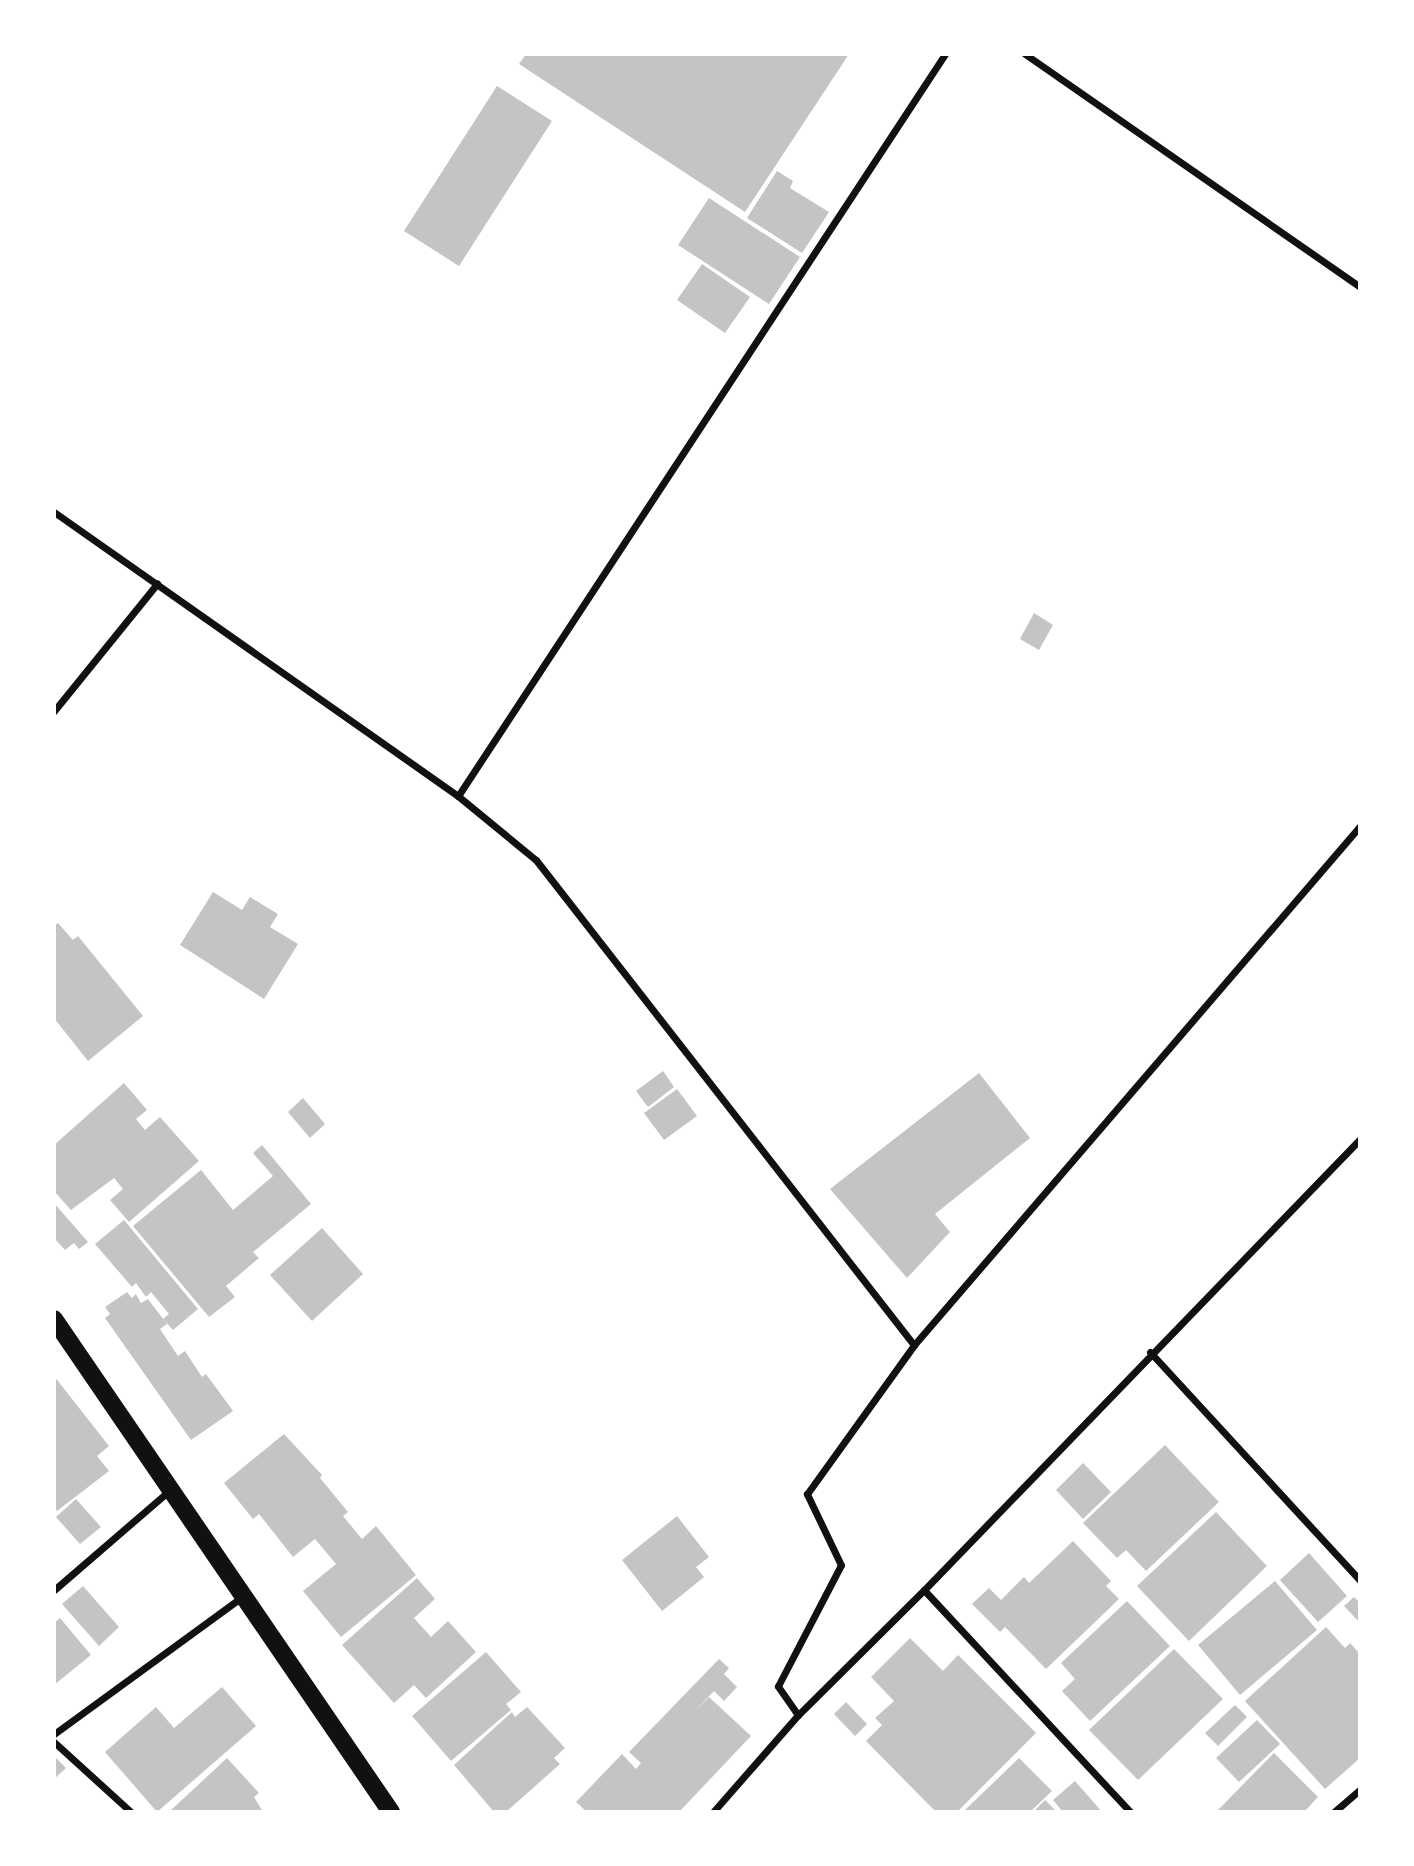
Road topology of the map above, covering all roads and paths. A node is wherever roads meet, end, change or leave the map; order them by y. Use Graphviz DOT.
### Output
graph roads {
  1 [pos="945,54"];
  2 [pos="1026,54"];
  3 [pos="1360,287"];
  4 [pos="54,512"];
  5 [pos="157,584"];
  6 [pos="54,711"];
  7 [pos="458,796"];
  8 [pos="1360,826"];
  9 [pos="1360,1139"];
  10 [pos="54,1319"];
  11 [pos="914,1345"];
  12 [pos="1150,1352"];
  13 [pos="171,1490"];
  14 [pos="1360,1580"];
  15 [pos="54,1590"];
  16 [pos="924,1590"];
  17 [pos="244,1596"];
  18 [pos="797,1715"];
  19 [pos="54,1734"];
  20 [pos="54,1742"];
  21 [pos="1360,1789"];
  22 [pos="131,1812"];
  23 [pos="391,1812"];
  24 [pos="713,1812"];
  25 [pos="1130,1812"];
  26 [pos="1334,1812"];
  1 -- 7 [label="street"];
  2 -- 3 [label="street"];
  4 -- 5 [label="street"];
  5 -- 6 [label="street"];
  5 -- 7 [label="street"];
  7 -- 11 [label="street"];
  8 -- 11 [label="street"];
  9 -- 12 [label="street"];
  10 -- 13 [label="main road"];
  11 -- 18 [label="street"];
  12 -- 14 [label="street"];
  12 -- 16 [label="street"];
  13 -- 15 [label="street"];
  13 -- 17 [label="main road"];
  16 -- 18 [label="street"];
  16 -- 25 [label="street"];
  17 -- 19 [label="street"];
  17 -- 23 [label="main road"];
  18 -- 24 [label="street"];
  20 -- 22 [label="street"];
  21 -- 26 [label="street"];
}
